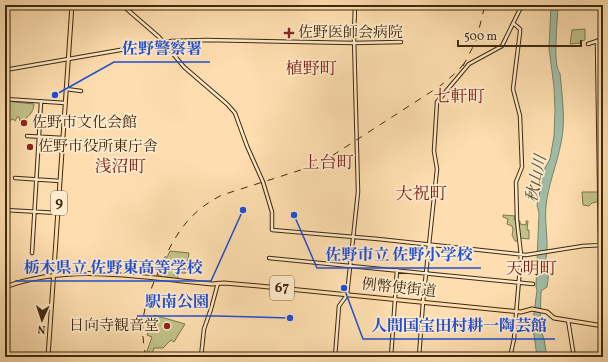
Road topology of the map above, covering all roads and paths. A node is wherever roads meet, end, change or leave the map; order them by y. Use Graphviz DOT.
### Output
graph roads {
  1 [pos="72,5"];
  2 [pos="122,5"];
  3 [pos="355,5"];
  4 [pos="522,5"];
  5 [pos="514,24"];
  6 [pos="603,39"];
  7 [pos="597,41"];
  8 [pos="164,42"];
  9 [pos="401,42"];
  10 [pos="354,43"];
  11 [pos="588,44"];
  12 [pos="68,59"];
  13 [pos="5,70"];
  14 [pos="66,89"];
  15 [pos="81,91"];
  16 [pos="5,100"];
  17 [pos="42,102"];
  18 [pos="65,103"];
  19 [pos="27,136"];
  20 [pos="40,137"];
  21 [pos="63,138"];
  22 [pos="15,178"];
  23 [pos="37,179"];
  24 [pos="60,181"];
  25 [pos="5,210"];
  26 [pos="35,212"];
  27 [pos="58,213"];
  28 [pos="353,237"];
  29 [pos="429,245"];
  30 [pos="602,245"];
  31 [pos="32,253"];
  32 [pos="521,254"];
  33 [pos="269,258"];
  34 [pos="350,266"];
  35 [pos="397,270"];
  36 [pos="426,274"];
  37 [pos="54,275"];
  38 [pos="519,282"];
  39 [pos="218,283"];
  40 [pos="533,284"];
  41 [pos="5,287"];
  42 [pos="347,295"];
  43 [pos="395,300"];
  44 [pos="423,302"];
  45 [pos="517,312"];
  46 [pos="568,320"];
  47 [pos="603,326"];
  48 [pos="48,357"];
  49 [pos="201,357"];
  50 [pos="335,357"];
  51 [pos="391,357"];
  52 [pos="419,357"];
  53 [pos="510,357"];
  54 [pos="574,357"];
  1 -- 12 [label="main road, 9"];
  2 -- 8 [label="street"];
  3 -- 10 [label="street"];
  4 -- 5 [label="street"];
  5 -- 29 [label="street"];
  5 -- 32 [label="street"];
  6 -- 7 [label="street"];
  7 -- 11 [label="street"];
  7 -- 30 [label="street"];
  8 -- 10 [label="street"];
  8 -- 12 [label="street"];
  8 -- 28 [label="street"];
  9 -- 10 [label="street"];
  10 -- 28 [label="street"];
  12 -- 13 [label="street"];
  12 -- 14 [label="main road, 9"];
  14 -- 15 [label="street"];
  14 -- 18 [label="main road, 9"];
  16 -- 17 [label="street"];
  17 -- 18 [label="street"];
  17 -- 20 [label="street"];
  18 -- 21 [label="main road, 9"];
  19 -- 20 [label="street"];
  20 -- 21 [label="street"];
  20 -- 23 [label="street"];
  21 -- 24 [label="main road, 9"];
  22 -- 23 [label="street"];
  23 -- 24 [label="street"];
  23 -- 26 [label="street"];
  24 -- 27 [label="main road, 9"];
  25 -- 26 [label="street"];
  26 -- 27 [label="street"];
  26 -- 31 [label="street"];
  27 -- 37 [label="main road, 9"];
  28 -- 29 [label="street"];
  28 -- 34 [label="street"];
  29 -- 32 [label="street"];
  29 -- 36 [label="street"];
  30 -- 32 [label="street"];
  32 -- 38 [label="street"];
  33 -- 34 [label="street"];
  34 -- 35 [label="street"];
  34 -- 42 [label="street"];
  35 -- 36 [label="street"];
  35 -- 43 [label="street"];
  36 -- 38 [label="street"];
  36 -- 44 [label="street"];
  37 -- 39 [label="main road, 67"];
  37 -- 41 [label="main road, 67"];
  37 -- 48 [label="main road"];
  38 -- 40 [label="street"];
  38 -- 45 [label="street"];
  39 -- 42 [label="main road, 例幣使街道 / 67"];
  39 -- 49 [label="street"];
  42 -- 43 [label="main road, 例幣使街道 / 67"];
  42 -- 50 [label="street"];
  43 -- 44 [label="main road, 例幣使街道 / 67"];
  43 -- 51 [label="street"];
  44 -- 45 [label="main road, 例幣使街道 / 67"];
  44 -- 52 [label="street"];
  45 -- 46 [label="main road, 例幣使街道 / 67"];
  45 -- 53 [label="street"];
  46 -- 47 [label="main road, 例幣使街道 / 67"];
  46 -- 54 [label="street"];
}
